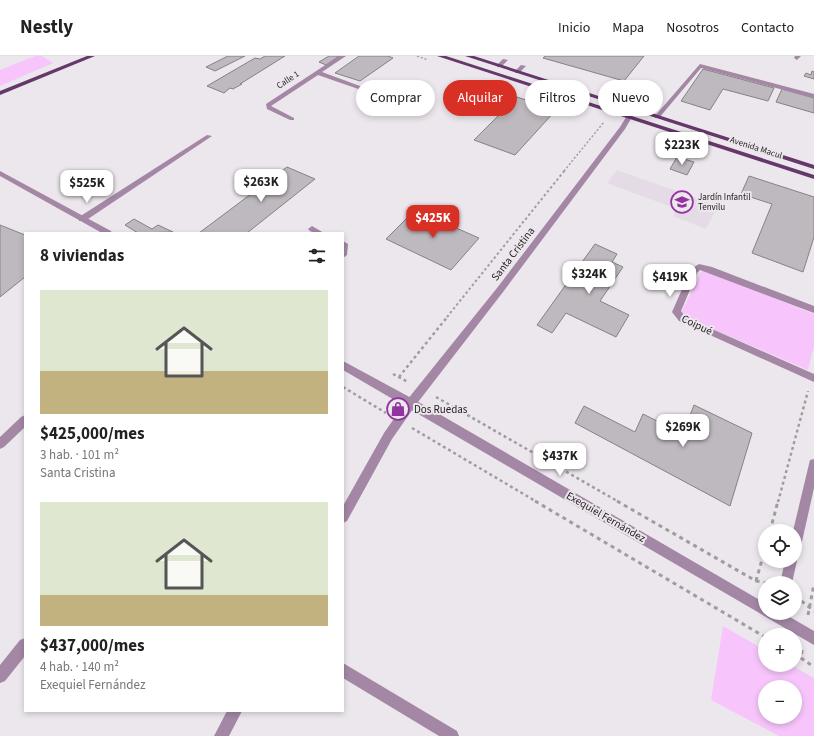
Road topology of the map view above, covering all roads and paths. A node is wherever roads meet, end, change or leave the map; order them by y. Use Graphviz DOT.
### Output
graph roads {
  1 [pos="92,56"];
  2 [pos="343,56"];
  3 [pos="440,56"];
  4 [pos="468,56"];
  5 [pos="505,60"];
  6 [pos="499,66"];
  7 [pos="523,66"];
  8 [pos="318,72"];
  9 [pos="517,72"];
  10 [pos="356,86"];
  11 [pos="0,93"];
  12 [pos="814,96"];
  13 [pos="598,101"];
  14 [pos="598,103"];
  15 [pos="629,116"];
  16 [pos="640,116"];
  17 [pos="650,116"];
  18 [pos="657,117"];
  19 [pos="292,119"];
  20 [pos="607,119"];
  21 [pos="209,136"];
  22 [pos="814,167"];
  23 [pos="0,172"];
  24 [pos="814,177"];
  25 [pos="82,219"];
  26 [pos="106,232"];
  27 [pos="814,310"];
  28 [pos="344,366"];
  29 [pos="392,373"];
  30 [pos="399,377"];
  31 [pos="813,377"];
  32 [pos="344,389"];
  33 [pos="422,389"];
  34 [pos="411,403"];
  35 [pos="399,420"];
  36 [pos="24,421"];
  37 [pos="0,444"];
  38 [pos="814,464"];
  39 [pos="344,515"];
  40 [pos="772,524"];
  41 [pos="800,524"];
  42 [pos="760,568"];
  43 [pos="756,581"];
  44 [pos="814,584"];
  45 [pos="802,602"];
  46 [pos="758,606"];
  47 [pos="809,609"];
  48 [pos="814,611"];
  49 [pos="784,620"];
  50 [pos="758,633"];
  51 [pos="814,638"];
  52 [pos="24,646"];
  53 [pos="344,671"];
  54 [pos="0,676"];
  55 [pos="234,712"];
  56 [pos="221,736"];
  57 [pos="452,736"];
  1 -- 11 [label="main road"];
  2 -- 8 [label="street, Calle 1"];
  3 -- 14 [label="main road, Avenida Macul"];
  4 -- 6 [label="main road, Avenida Macul"];
  5 -- 6 [label="street"];
  6 -- 9 [label="main road, Avenida Macul"];
  7 -- 9 [label="street"];
  8 -- 10 [label="street"];
  8 -- 19 [label="street, Calle 1"];
  9 -- 13 [label="main road, Avenida Macul"];
  12 -- 18 [label="street"];
  15 -- 33 [label="street, Santa Cristina"];
  16 -- 24 [label="main road, Avenida Macul"];
  17 -- 18 [label="main road, Avenida Macul"];
  18 -- 22 [label="main road, Avenida Macul"];
  20 -- 30 [label="path"];
  21 -- 25 [label="street"];
  23 -- 25 [label="street"];
  25 -- 26 [label="street"];
  27 -- 31 [label="street, Coipué"];
  28 -- 34 [label="street, Exequiel Fernández"];
  29 -- 30 [label="path"];
  30 -- 33 [label="path"];
  31 -- 40 [label="path"];
  32 -- 35 [label="path"];
  33 -- 34 [label="street, Santa Cristina"];
  33 -- 43 [label="path"];
  34 -- 35 [label="street, Santa Cristina"];
  34 -- 46 [label="street, Exequiel Fernández"];
  35 -- 39 [label="street, Santa Cristina"];
  35 -- 50 [label="path"];
  36 -- 37 [label="street"];
  38 -- 41 [label="street"];
  42 -- 43 [label="path"];
  44 -- 47 [label="path"];
  45 -- 47 [label="path"];
  47 -- 48 [label="path"];
  49 -- 51 [label="street"];
  52 -- 54 [label="street"];
  53 -- 57 [label="street"];
  55 -- 56 [label="street"];
}
